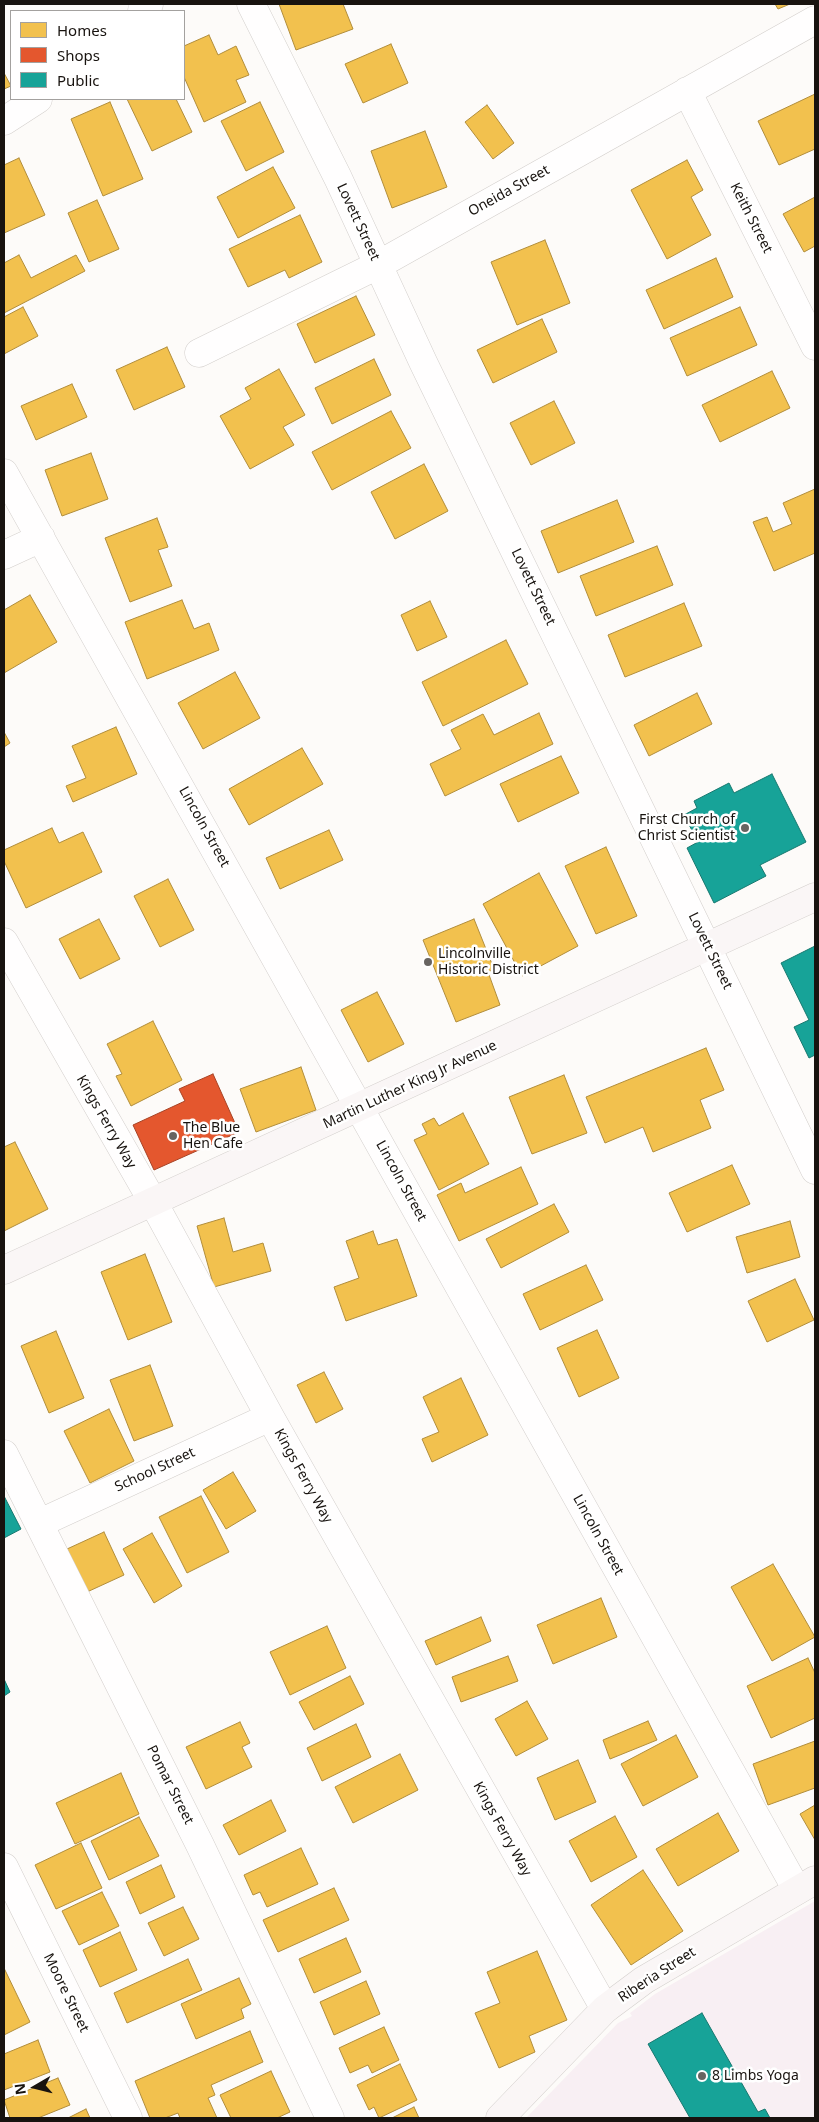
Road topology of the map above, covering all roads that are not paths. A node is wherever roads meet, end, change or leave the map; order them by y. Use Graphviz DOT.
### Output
graph roads {
  1 [pos="251,4"];
  2 [pos="815,20"];
  3 [pos="687,91"];
  4 [pos="36,100"];
  5 [pos="4,121"];
  6 [pos="378,265"];
  7 [pos="815,346"];
  8 [pos="199,353"];
  9 [pos="4,473"];
  10 [pos="41,538"];
  11 [pos="4,555"];
  12 [pos="815,897"];
  13 [pos="4,942"];
  14 [pos="708,948"];
  15 [pos="361,1107"];
  16 [pos="815,1170"];
  17 [pos="153,1202"];
  18 [pos="4,1270"];
  19 [pos="270,1417"];
  20 [pos="4,1454"];
  21 [pos="40,1523"];
  22 [pos="4,1867"];
  23 [pos="806,1885"];
  24 [pos="605,2009"];
  25 [pos="128,2118"];
  26 [pos="330,2118"];
  27 [pos="500,2118"];
  1 -- 6 [label="street, Lovett Street"];
  2 -- 3 [label="street, Oneida Street"];
  3 -- 6 [label="street, Oneida Street"];
  3 -- 7 [label="street, Keith Street"];
  4 -- 5 [label="street"];
  6 -- 8 [label="street, Oneida Street"];
  6 -- 14 [label="street, Lovett Street"];
  9 -- 10 [label="street, Lincoln Street"];
  10 -- 11 [label="street"];
  10 -- 15 [label="street, Lincoln Street"];
  12 -- 14 [label="street, Martin Luther King Jr Avenue"];
  13 -- 17 [label="street, Kings Ferry Way"];
  14 -- 15 [label="street, Martin Luther King Jr Avenue"];
  14 -- 16 [label="street, Lovett Street"];
  15 -- 17 [label="street, Martin Luther King Jr Avenue"];
  15 -- 23 [label="street, Lincoln Street"];
  17 -- 18 [label="street, Martin Luther King Jr Avenue"];
  17 -- 19 [label="street, Kings Ferry Way"];
  19 -- 21 [label="street, School Street"];
  19 -- 24 [label="street, Kings Ferry Way"];
  20 -- 21 [label="street, Pomar Street"];
  21 -- 26 [label="street, Pomar Street"];
  22 -- 25 [label="street, Moore Street"];
  23 -- 24 [label="street, Riberia Street"];
  24 -- 27 [label="street, Riberia Street"];
}
